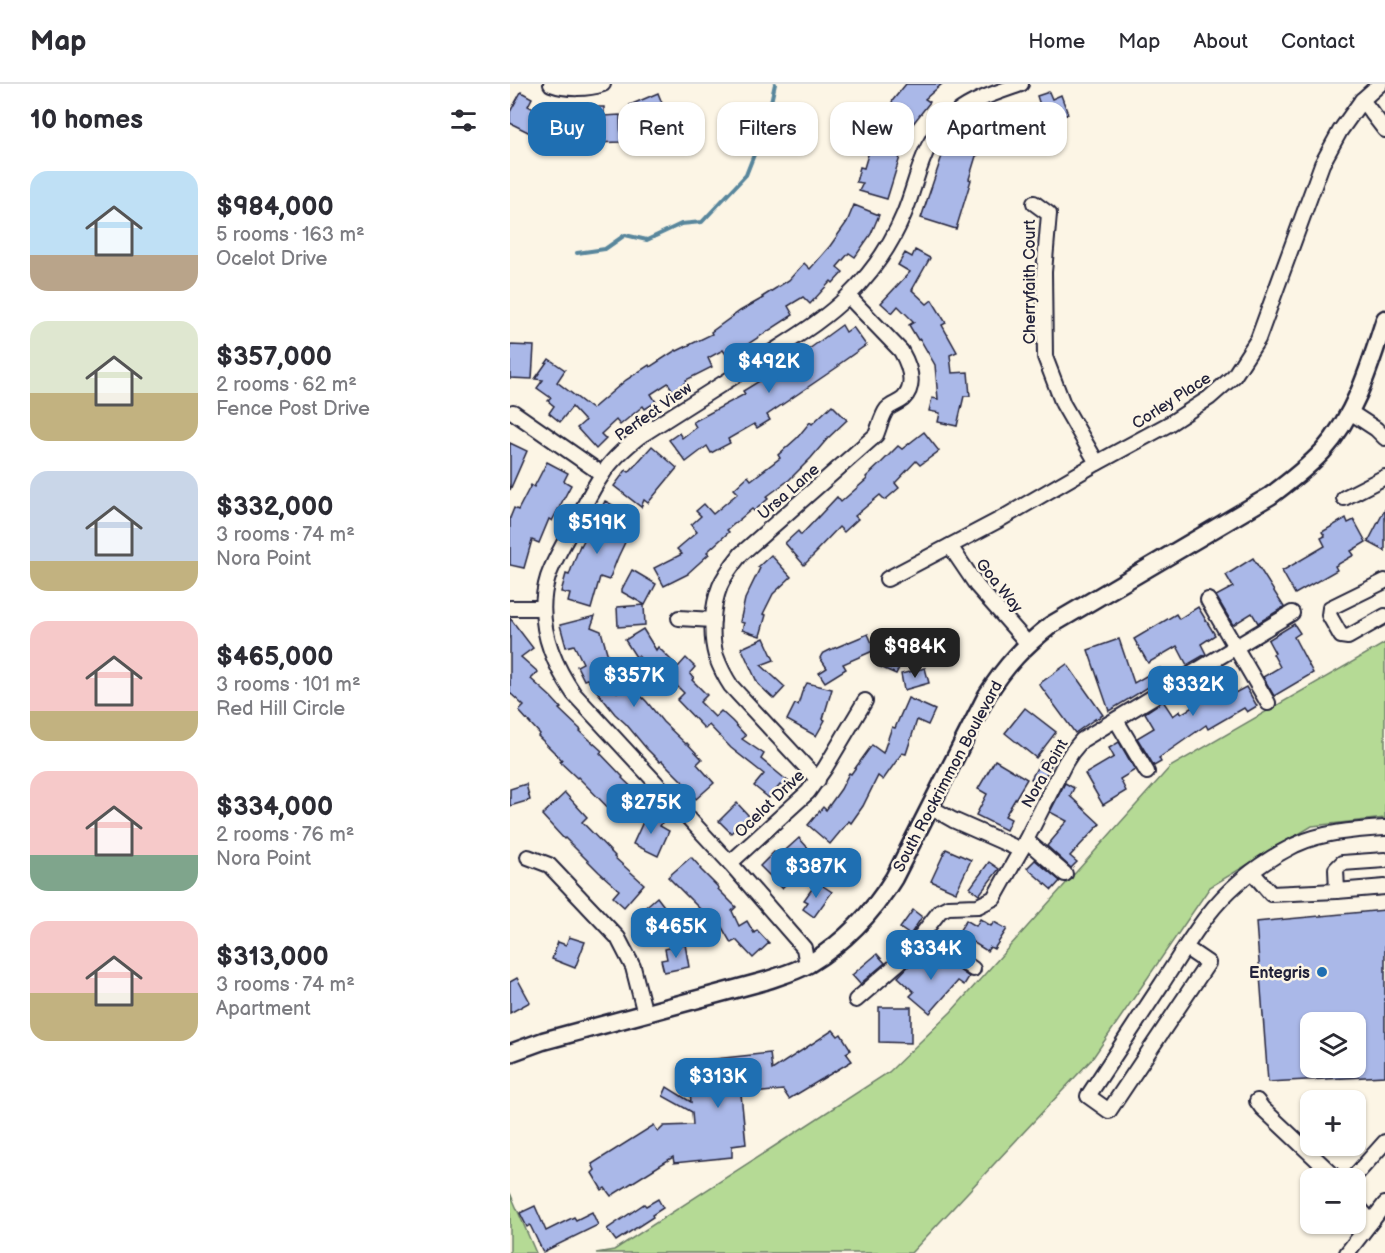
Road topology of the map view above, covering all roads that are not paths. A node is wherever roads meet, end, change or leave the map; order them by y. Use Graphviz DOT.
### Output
graph roads {
  1 [pos="551,84"];
  2 [pos="603,84"];
  3 [pos="1021,84"];
  4 [pos="1380,84"];
  5 [pos="1362,100"];
  6 [pos="1385,130"];
  7 [pos="1034,203"];
  8 [pos="848,296"];
  9 [pos="1385,319"];
  10 [pos="513,412"];
  11 [pos="1350,412"];
  12 [pos="1385,438"];
  13 [pos="1097,463"];
  14 [pos="602,474"];
  15 [pos="1385,477"];
  16 [pos="1344,498"];
  17 [pos="950,546"];
  18 [pos="887,579"];
  19 [pos="1385,581"];
  20 [pos="1208,600"];
  21 [pos="510,608"];
  22 [pos="543,608"];
  23 [pos="1292,613"];
  24 [pos="1385,616"];
  25 [pos="679,618"];
  26 [pos="713,620"];
  27 [pos="1028,644"];
  28 [pos="1235,647"];
  29 [pos="865,701"];
  30 [pos="1268,703"];
  31 [pos="1116,720"];
  32 [pos="1147,772"];
  33 [pos="818,780"];
  34 [pos="930,807"];
  35 [pos="1385,828"];
  36 [pos="1023,845"];
  37 [pos="528,857"];
  38 [pos="1385,860"];
  39 [pos="730,863"];
  40 [pos="1252,872"];
  41 [pos="1065,874"];
  42 [pos="1385,887"];
  43 [pos="1337,891"];
  44 [pos="923,934"];
  45 [pos="1186,948"];
  46 [pos="807,965"];
  47 [pos="973,969"];
  48 [pos="856,1000"];
  49 [pos="645,1014"];
  50 [pos="510,1053"];
  51 [pos="1257,1101"];
  52 [pos="1385,1142"];
  53 [pos="1326,1168"];
  54 [pos="1362,1168"];
  55 [pos="1385,1204"];
  56 [pos="1366,1216"];
  57 [pos="1371,1222"];
  58 [pos="1347,1253"];
  1 -- 2 [label="street"];
  3 -- 8 [label="street, Perfect View"];
  4 -- 5 [label="street, Corley Place"];
  5 -- 6 [label="street"];
  5 -- 13 [label="street, Corley Place"];
  7 -- 13 [label="street, Cherryfaith Court"];
  8 -- 14 [label="street, Perfect View"];
  8 -- 26 [label="street, Ursa Lane"];
  9 -- 11 [label="main road, South Rockrimmon Boulevard"];
  10 -- 14 [label="street"];
  11 -- 12 [label="street"];
  11 -- 27 [label="main road, South Rockrimmon Boulevard"];
  13 -- 17 [label="street, Corley Place"];
  14 -- 22 [label="street, Perfect View"];
  15 -- 16 [label="street"];
  17 -- 18 [label="street, Corley Place"];
  17 -- 27 [label="street, Goa Way"];
  19 -- 24 [label="street"];
  20 -- 28 [label="street"];
  21 -- 22 [label="street"];
  22 -- 39 [label="street"];
  23 -- 28 [label="street, Nora Point"];
  25 -- 26 [label="street"];
  26 -- 33 [label="street, Ursa Lane"];
  27 -- 34 [label="main road, South Rockrimmon Boulevard"];
  28 -- 30 [label="street"];
  28 -- 31 [label="street, Nora Point"];
  29 -- 33 [label="street, Ocelot Drive"];
  31 -- 32 [label="street"];
  31 -- 36 [label="street, Nora Point"];
  33 -- 39 [label="street, Ocelot Drive"];
  34 -- 36 [label="street"];
  34 -- 46 [label="main road, South Rockrimmon Boulevard"];
  35 -- 40 [label="street"];
  36 -- 41 [label="street"];
  36 -- 44 [label="street, Nora Point"];
  37 -- 49 [label="street"];
  38 -- 43 [label="street"];
  39 -- 46 [label="street"];
  40 -- 43 [label="street"];
  40 -- 45 [label="street"];
  42 -- 43 [label="street"];
  44 -- 47 [label="street"];
  44 -- 48 [label="street, Nora Point"];
  45 -- 45 [label="street"];
  46 -- 49 [label="main road, South Rockrimmon Boulevard"];
  49 -- 50 [label="main road, South Rockrimmon Boulevard"];
  51 -- 53 [label="street"];
  52 -- 54 [label="street"];
  55 -- 57 [label="street"];
  56 -- 57 [label="street"];
  57 -- 58 [label="street"];
}
